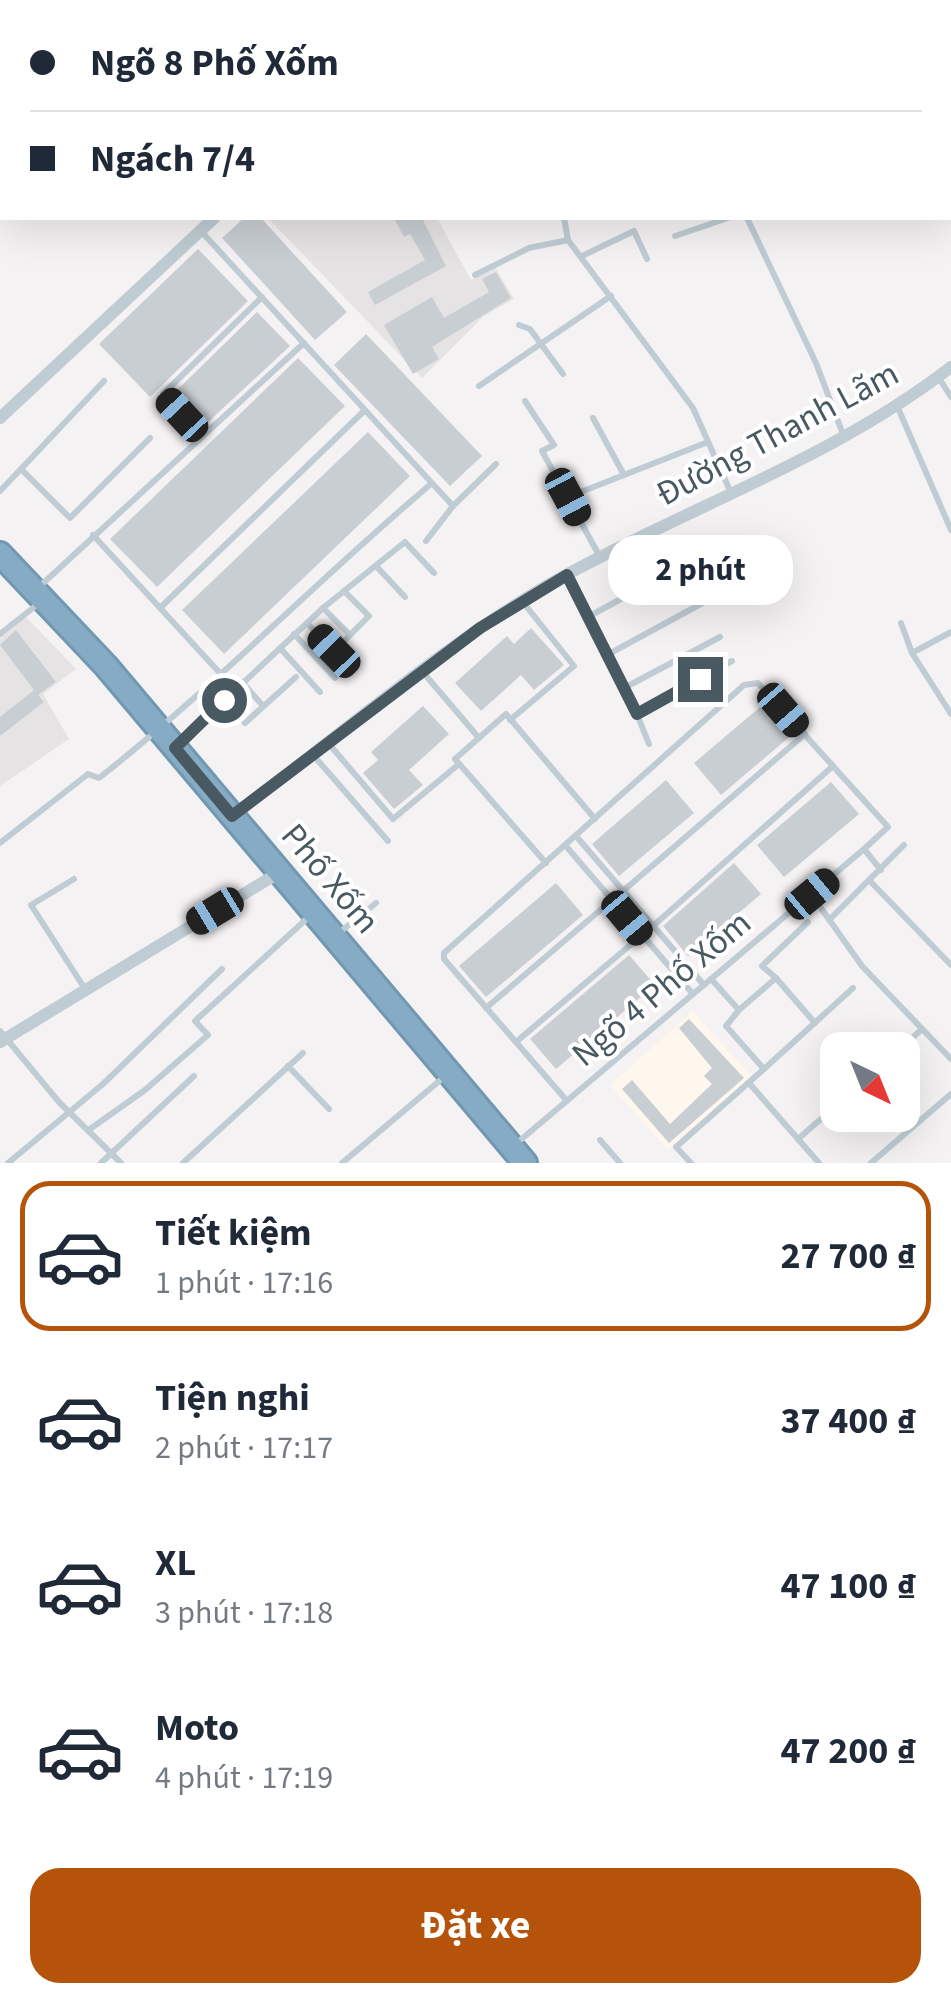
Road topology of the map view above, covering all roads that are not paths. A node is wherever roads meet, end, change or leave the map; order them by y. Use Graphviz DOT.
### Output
graph roads {
  1 [pos="212,220"];
  2 [pos="564,220"];
  3 [pos="722,220"];
  4 [pos="748,220"];
  5 [pos="200,230"];
  6 [pos="675,236"];
  7 [pos="568,240"];
  8 [pos="584,255"];
  9 [pos="647,260"];
  10 [pos="474,275"];
  11 [pos="610,296"];
  12 [pos="262,297"];
  13 [pos="519,324"];
  14 [pos="304,343"];
  15 [pos="542,343"];
  16 [pos="951,367"];
  17 [pos="564,374"];
  18 [pos="938,377"];
  19 [pos="104,381"];
  20 [pos="478,386"];
  21 [pos="951,397"];
  22 [pos="525,401"];
  23 [pos="898,408"];
  24 [pos="364,411"];
  25 [pos="0,418"];
  26 [pos="592,418"];
  27 [pos="202,436"];
  28 [pos="150,438"];
  29 [pos="844,438"];
  30 [pos="708,442"];
  31 [pos="496,464"];
  32 [pos="21,469"];
  33 [pos="624,476"];
  34 [pos="432,484"];
  35 [pos="0,490"];
  36 [pos="733,496"];
  37 [pos="568,497"];
  38 [pos="453,506"];
  39 [pos="951,530"];
  40 [pos="92,535"];
  41 [pos="426,541"];
  42 [pos="0,554"];
  43 [pos="600,558"];
  44 [pos="377,566"];
  45 [pos="683,566"];
  46 [pos="434,573"];
  47 [pos="567,575"];
  48 [pos="343,590"];
  49 [pos="38,596"];
  50 [pos="406,598"];
  51 [pos="708,600"];
  52 [pos="522,601"];
  53 [pos="160,608"];
  54 [pos="323,608"];
  55 [pos="588,617"];
  56 [pos="307,623"];
  57 [pos="901,623"];
  58 [pos="951,632"];
  59 [pos="0,634"];
  60 [pos="294,634"];
  61 [pos="350,635"];
  62 [pos="720,637"];
  63 [pos="280,648"];
  64 [pos="912,652"];
  65 [pos="607,654"];
  66 [pos="732,662"];
  67 [pos="422,670"];
  68 [pos="218,671"];
  69 [pos="296,676"];
  70 [pos="335,678"];
  71 [pos="242,682"];
  72 [pos="626,687"];
  73 [pos="320,692"];
  74 [pos="224,700"];
  75 [pos="264,706"];
  76 [pos="951,712"];
  77 [pos="637,714"];
  78 [pos="510,720"];
  79 [pos="805,734"];
  80 [pos="479,738"];
  81 [pos="167,739"];
  82 [pos="329,744"];
  83 [pos="649,744"];
  84 [pos="314,756"];
  85 [pos="459,764"];
  86 [pos="833,766"];
  87 [pos="232,816"];
  88 [pos="595,818"];
  89 [pos="576,836"];
  90 [pos="388,841"];
  91 [pos="0,843"];
  92 [pos="904,845"];
  93 [pos="566,846"];
  94 [pos="864,849"];
  95 [pos="546,863"];
  96 [pos="881,870"];
  97 [pos="280,872"];
  98 [pos="74,879"];
  99 [pos="871,882"];
  100 [pos="623,891"];
  101 [pos="812,894"];
  102 [pos="612,900"];
  103 [pos="376,903"];
  104 [pos="314,912"];
  105 [pos="830,920"];
  106 [pos="808,922"];
  107 [pos="653,926"];
  108 [pos="642,935"];
  109 [pos="335,936"];
  110 [pos="951,966"];
  111 [pos="222,970"];
  112 [pos="776,978"];
  113 [pos="707,982"];
  114 [pos="853,988"];
  115 [pos="86,990"];
  116 [pos="693,994"];
  117 [pos="486,1008"];
  118 [pos="739,1010"];
  119 [pos="815,1023"];
  120 [pos="922,1029"];
  121 [pos="919,1032"];
  122 [pos="2,1037"];
  123 [pos="516,1042"];
  124 [pos="303,1053"];
  125 [pos="951,1059"];
  126 [pos="288,1066"];
  127 [pos="764,1069"];
  128 [pos="450,1072"];
  129 [pos="194,1076"];
  130 [pos="749,1083"];
  131 [pos="951,1094"];
  132 [pos="567,1101"];
  133 [pos="329,1110"];
  134 [pos="72,1111"];
  135 [pos="820,1120"];
  136 [pos="90,1128"];
  137 [pos="798,1139"];
  138 [pos="600,1140"];
  139 [pos="112,1153"];
  140 [pos="520,1159"];
  141 [pos="8,1163"];
  142 [pos="101,1163"];
  143 [pos="121,1163"];
  144 [pos="183,1163"];
  145 [pos="342,1163"];
  146 [pos="620,1163"];
  147 [pos="690,1163"];
  148 [pos="819,1163"];
  149 [pos="871,1163"];
  1 -- 5 [label="street"];
  2 -- 7 [label="lane"];
  3 -- 6 [label="lane"];
  4 -- 29 [label="lane"];
  5 -- 12 [label="lane"];
  5 -- 25 [label="street"];
  7 -- 8 [label="lane"];
  7 -- 10 [label="lane"];
  8 -- 9 [label="lane"];
  8 -- 11 [label="lane"];
  11 -- 15 [label="lane"];
  11 -- 30 [label="lane"];
  12 -- 14 [label="lane"];
  12 -- 27 [label="lane"];
  13 -- 15 [label="lane"];
  14 -- 24 [label="lane"];
  14 -- 27 [label="lane"];
  15 -- 17 [label="lane"];
  15 -- 20 [label="lane"];
  16 -- 18 [label="street, Đường Thanh Lãm"];
  18 -- 21 [label="lane"];
  18 -- 23 [label="street, Đường Thanh Lãm"];
  19 -- 32 [label="lane"];
  22 -- 37 [label="lane"];
  23 -- 29 [label="street, Đường Thanh Lãm"];
  23 -- 39 [label="lane"];
  24 -- 34 [label="lane"];
  24 -- 53 [label="lane"];
  26 -- 33 [label="lane"];
  27 -- 40 [label="lane"];
  28 -- 32 [label="lane"];
  29 -- 36 [label="street, Đường Thanh Lãm"];
  30 -- 33 [label="lane"];
  30 -- 36 [label="lane"];
  31 -- 38 [label="lane"];
  32 -- 35 [label="lane"];
  33 -- 37 [label="lane"];
  34 -- 38 [label="lane"];
  34 -- 68 [label="lane"];
  36 -- 43 [label="street, Đường Thanh Lãm"];
  37 -- 43 [label="lane"];
  38 -- 41 [label="lane"];
  40 -- 49 [label="lane"];
  40 -- 53 [label="lane"];
  42 -- 49 [label="highway, Phố Xốm"];
  43 -- 47 [label="street, Đường Thanh Lãm"];
  44 -- 46 [label="lane"];
  44 -- 48 [label="lane"];
  44 -- 50 [label="lane"];
  45 -- 55 [label="lane"];
  47 -- 52 [label="street, Đường Thanh Lãm"];
  47 -- 55 [label="lane"];
  48 -- 54 [label="lane"];
  48 -- 61 [label="lane"];
  49 -- 59 [label="lane"];
  49 -- 81 [label="highway, Phố Xốm"];
  51 -- 65 [label="lane"];
  52 -- 67 [label="street, Đường Thanh Lãm"];
  52 -- 78 [label="lane"];
  53 -- 68 [label="lane"];
  54 -- 56 [label="lane"];
  54 -- 61 [label="lane"];
  55 -- 65 [label="lane"];
  56 -- 60 [label="lane"];
  56 -- 61 [label="lane"];
  57 -- 64 [label="lane"];
  58 -- 64 [label="lane"];
  60 -- 63 [label="lane"];
  60 -- 70 [label="lane"];
  62 -- 72 [label="lane"];
  63 -- 71 [label="lane"];
  63 -- 73 [label="lane"];
  64 -- 76 [label="lane"];
  65 -- 72 [label="lane"];
  66 -- 77 [label="lane"];
  67 -- 80 [label="lane"];
  67 -- 82 [label="street, Đường Thanh Lãm"];
  68 -- 81 [label="lane"];
  69 -- 75 [label="lane"];
  71 -- 74 [label="lane"];
  71 -- 75 [label="lane"];
  72 -- 77 [label="lane"];
  74 -- 75 [label="lane"];
  74 -- 81 [label="lane"];
  77 -- 83 [label="lane"];
  78 -- 80 [label="lane"];
  78 -- 88 [label="lane"];
  79 -- 86 [label="lane"];
  79 -- 88 [label="lane"];
  79 -- 100 [label="lane"];
  80 -- 85 [label="lane"];
  81 -- 87 [label="highway, Phố Xốm"];
  81 -- 91 [label="lane"];
  82 -- 84 [label="street, Đường Thanh Lãm"];
  82 -- 85 [label="lane"];
  84 -- 87 [label="street, Đường Thanh Lãm"];
  84 -- 90 [label="lane"];
  85 -- 95 [label="lane"];
  86 -- 94 [label="lane, Ngõ 4 Phố Xốm"];
  86 -- 107 [label="lane"];
  87 -- 97 [label="highway, Phố Xốm"];
  88 -- 89 [label="lane"];
  89 -- 93 [label="lane"];
  89 -- 100 [label="lane"];
  92 -- 96 [label="lane"];
  93 -- 95 [label="lane"];
  93 -- 102 [label="lane"];
  94 -- 96 [label="lane"];
  94 -- 101 [label="lane, Ngõ 4 Phố Xốm"];
  95 -- 117 [label="lane"];
  96 -- 99 [label="lane"];
  97 -- 104 [label="highway, Phố Xốm"];
  97 -- 115 [label="street"];
  98 -- 115 [label="lane"];
  99 -- 105 [label="lane"];
  99 -- 110 [label="lane"];
  100 -- 107 [label="lane"];
  101 -- 105 [label="lane"];
  101 -- 113 [label="lane, Ngõ 4 Phố Xốm"];
  102 -- 108 [label="lane"];
  102 -- 117 [label="lane"];
  103 -- 109 [label="lane"];
  104 -- 109 [label="highway, Phố Xốm"];
  104 -- 136 [label="lane"];
  105 -- 120 [label="lane"];
  106 -- 112 [label="lane"];
  107 -- 113 [label="lane"];
  108 -- 116 [label="lane"];
  108 -- 123 [label="lane"];
  109 -- 128 [label="highway, Phố Xốm"];
  111 -- 134 [label="lane"];
  112 -- 118 [label="lane"];
  112 -- 119 [label="lane"];
  113 -- 116 [label="lane, Ngõ 4 Phố Xốm"];
  113 -- 118 [label="lane"];
  114 -- 119 [label="lane"];
  115 -- 122 [label="street"];
  116 -- 132 [label="lane, Ngõ 4 Phố Xốm"];
  117 -- 123 [label="lane"];
  118 -- 127 [label="lane"];
  119 -- 127 [label="lane"];
  120 -- 121 [label="lane"];
  120 -- 125 [label="lane"];
  122 -- 134 [label="lane"];
  123 -- 132 [label="lane"];
  124 -- 126 [label="lane"];
  126 -- 133 [label="lane"];
  126 -- 144 [label="lane"];
  127 -- 130 [label="lane"];
  128 -- 140 [label="highway, Phố Xốm"];
  128 -- 145 [label="lane"];
  129 -- 139 [label="lane"];
  130 -- 137 [label="lane"];
  130 -- 147 [label="lane"];
  131 -- 149 [label="lane"];
  132 -- 140 [label="lane, Ngõ 4 Phố Xốm"];
  134 -- 136 [label="lane"];
  134 -- 141 [label="lane"];
  135 -- 137 [label="lane"];
  136 -- 139 [label="lane"];
  137 -- 148 [label="lane"];
  138 -- 146 [label="lane"];
  139 -- 142 [label="lane"];
  139 -- 143 [label="lane"];
}
